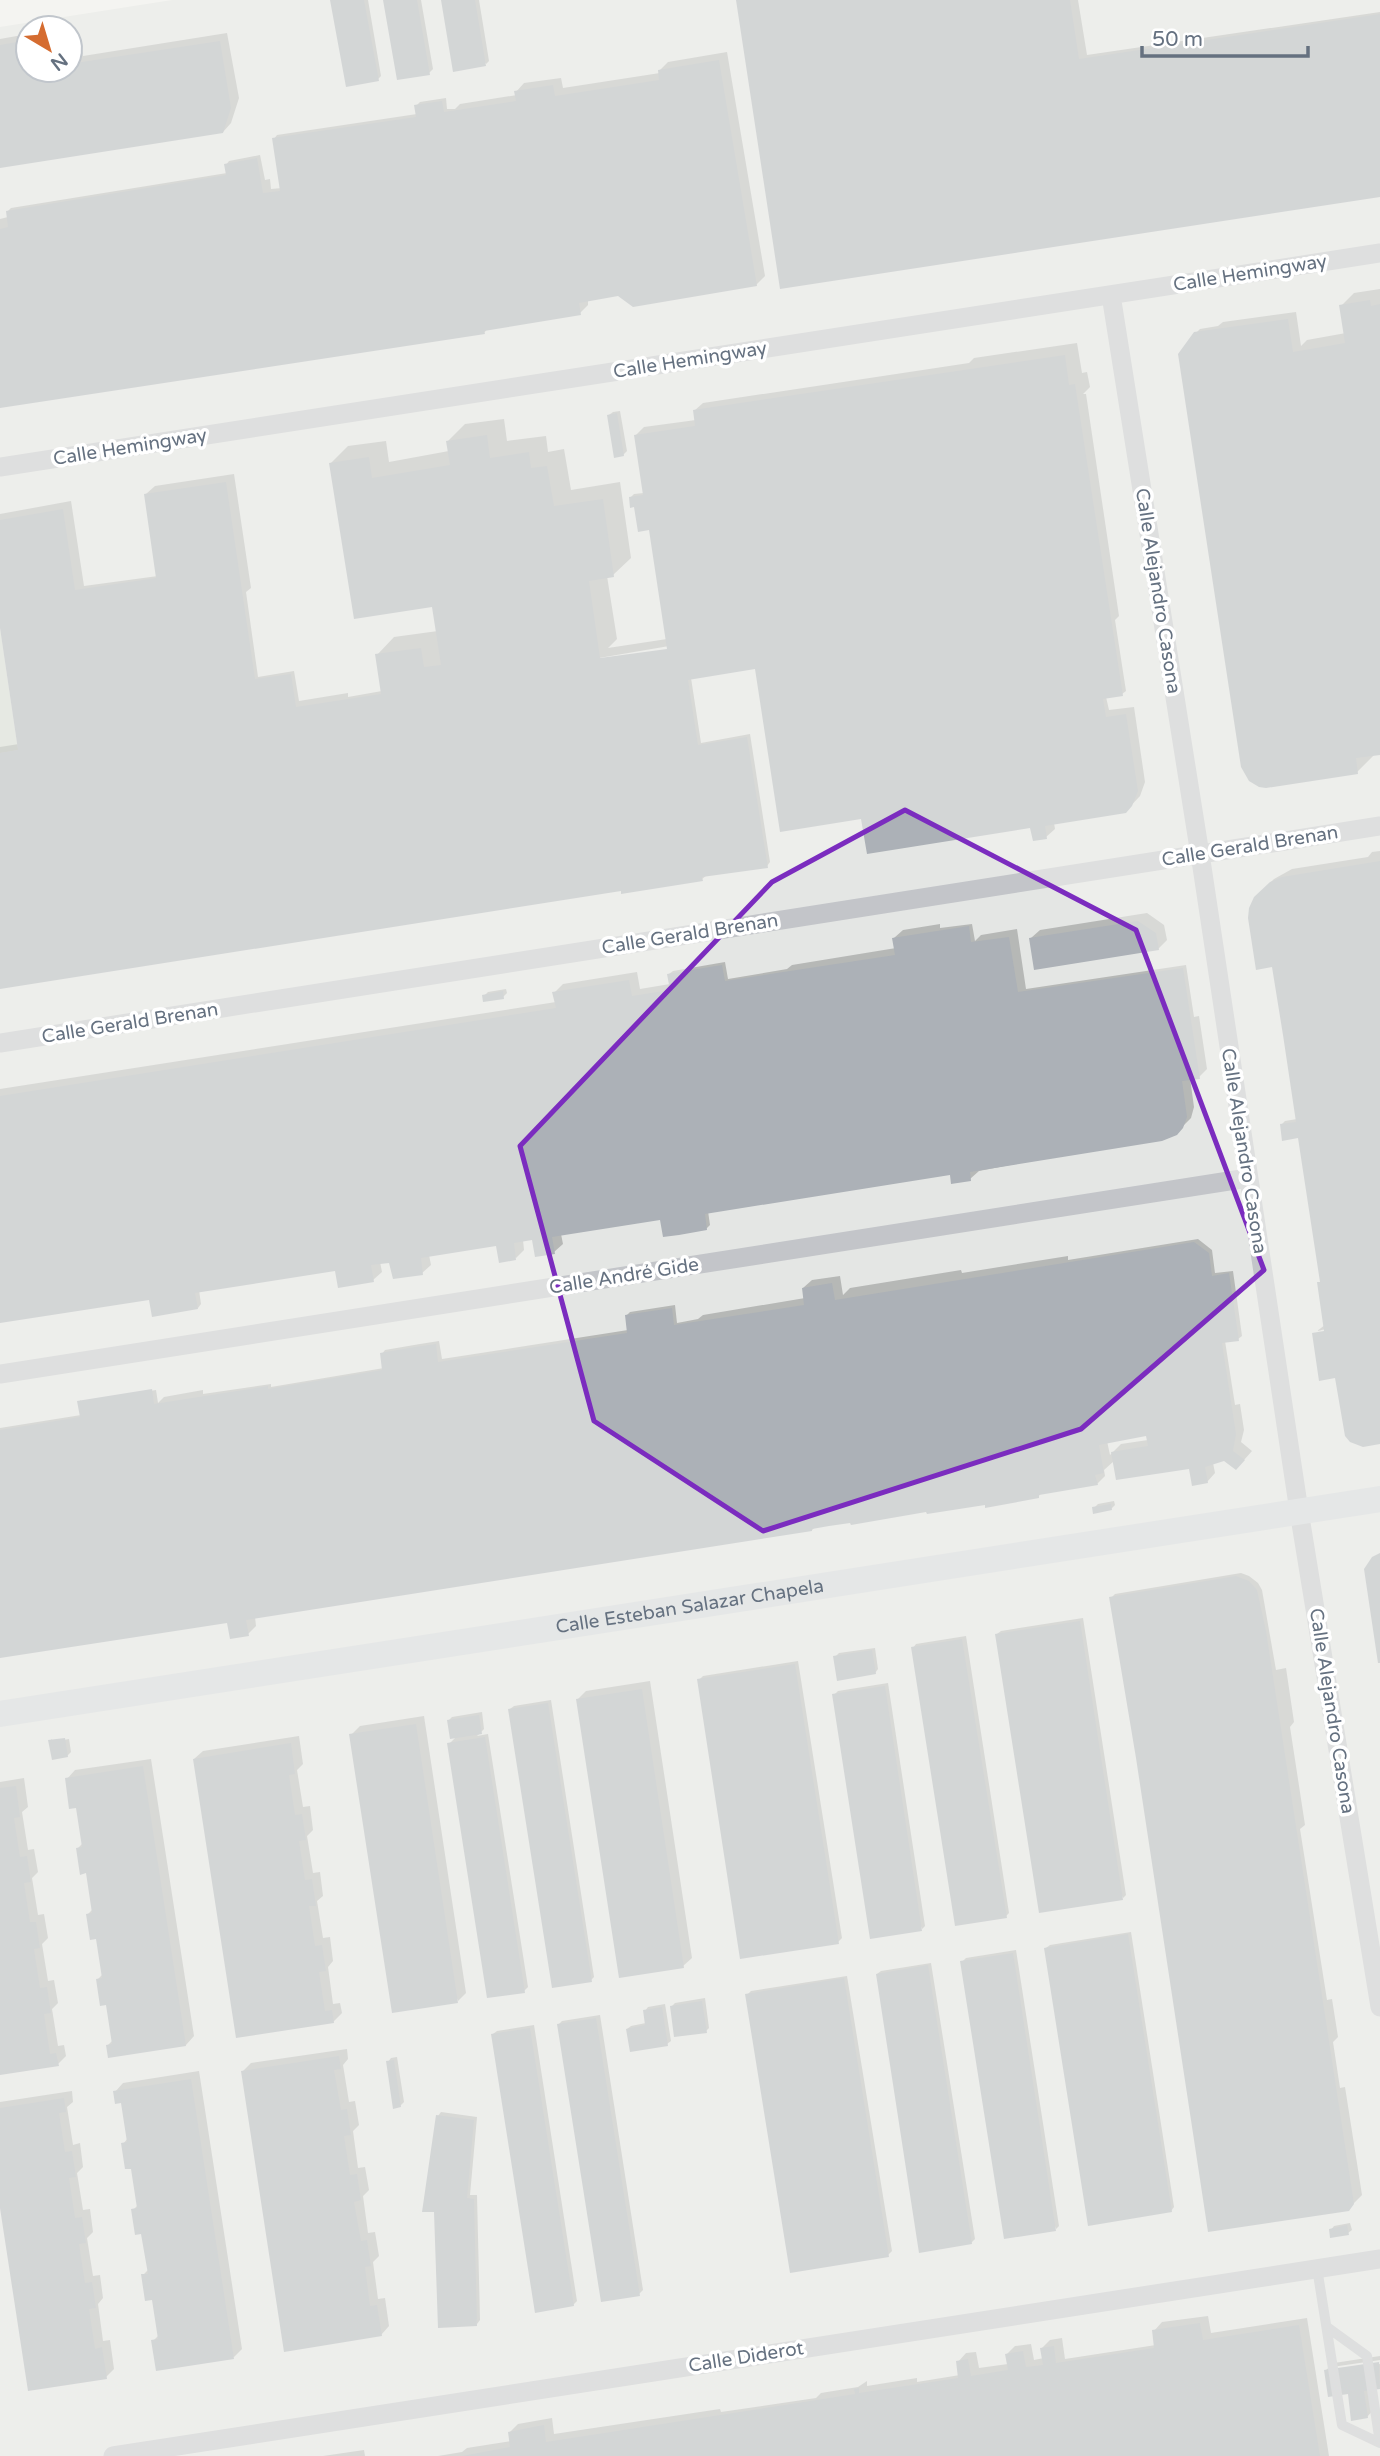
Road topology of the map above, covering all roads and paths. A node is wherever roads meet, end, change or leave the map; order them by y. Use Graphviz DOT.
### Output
graph roads {
  1 [pos="1380,253"];
  2 [pos="1111,295"];
  3 [pos="0,467"];
  4 [pos="1380,826"];
  5 [pos="1200,853"];
  6 [pos="0,1043"];
  7 [pos="1248,1178"];
  8 [pos="0,1374"];
  9 [pos="1380,1499"];
  10 [pos="1299,1511"];
  11 [pos="0,1714"];
  12 [pos="1380,2007"];
  13 [pos="1380,2259"];
  14 [pos="1317,2268"];
  15 [pos="1327,2327"];
  16 [pos="1380,2443"];
  17 [pos="113,2456"];
  1 -- 2 [label="street, Calle Hemingway"];
  2 -- 3 [label="street, Calle Hemingway"];
  2 -- 5 [label="street, Calle Alejandro Casona"];
  4 -- 5 [label="street, Calle Gerald Brenan"];
  5 -- 6 [label="street, Calle Gerald Brenan"];
  5 -- 7 [label="street, Calle Alejandro Casona"];
  7 -- 8 [label="street, Calle André Gide"];
  7 -- 10 [label="street, Calle Alejandro Casona"];
  9 -- 10 [label="street, Calle Esteban Salazar Chapela"];
  10 -- 11 [label="street, Calle Esteban Salazar Chapela"];
  10 -- 12 [label="street, Calle Alejandro Casona"];
  13 -- 14 [label="street, Calle Diderot"];
  14 -- 15 [label="lane"];
  14 -- 17 [label="street, Calle Diderot"];
  15 -- 16 [label="lane"];
  15 -- 16 [label="lane"];
}
